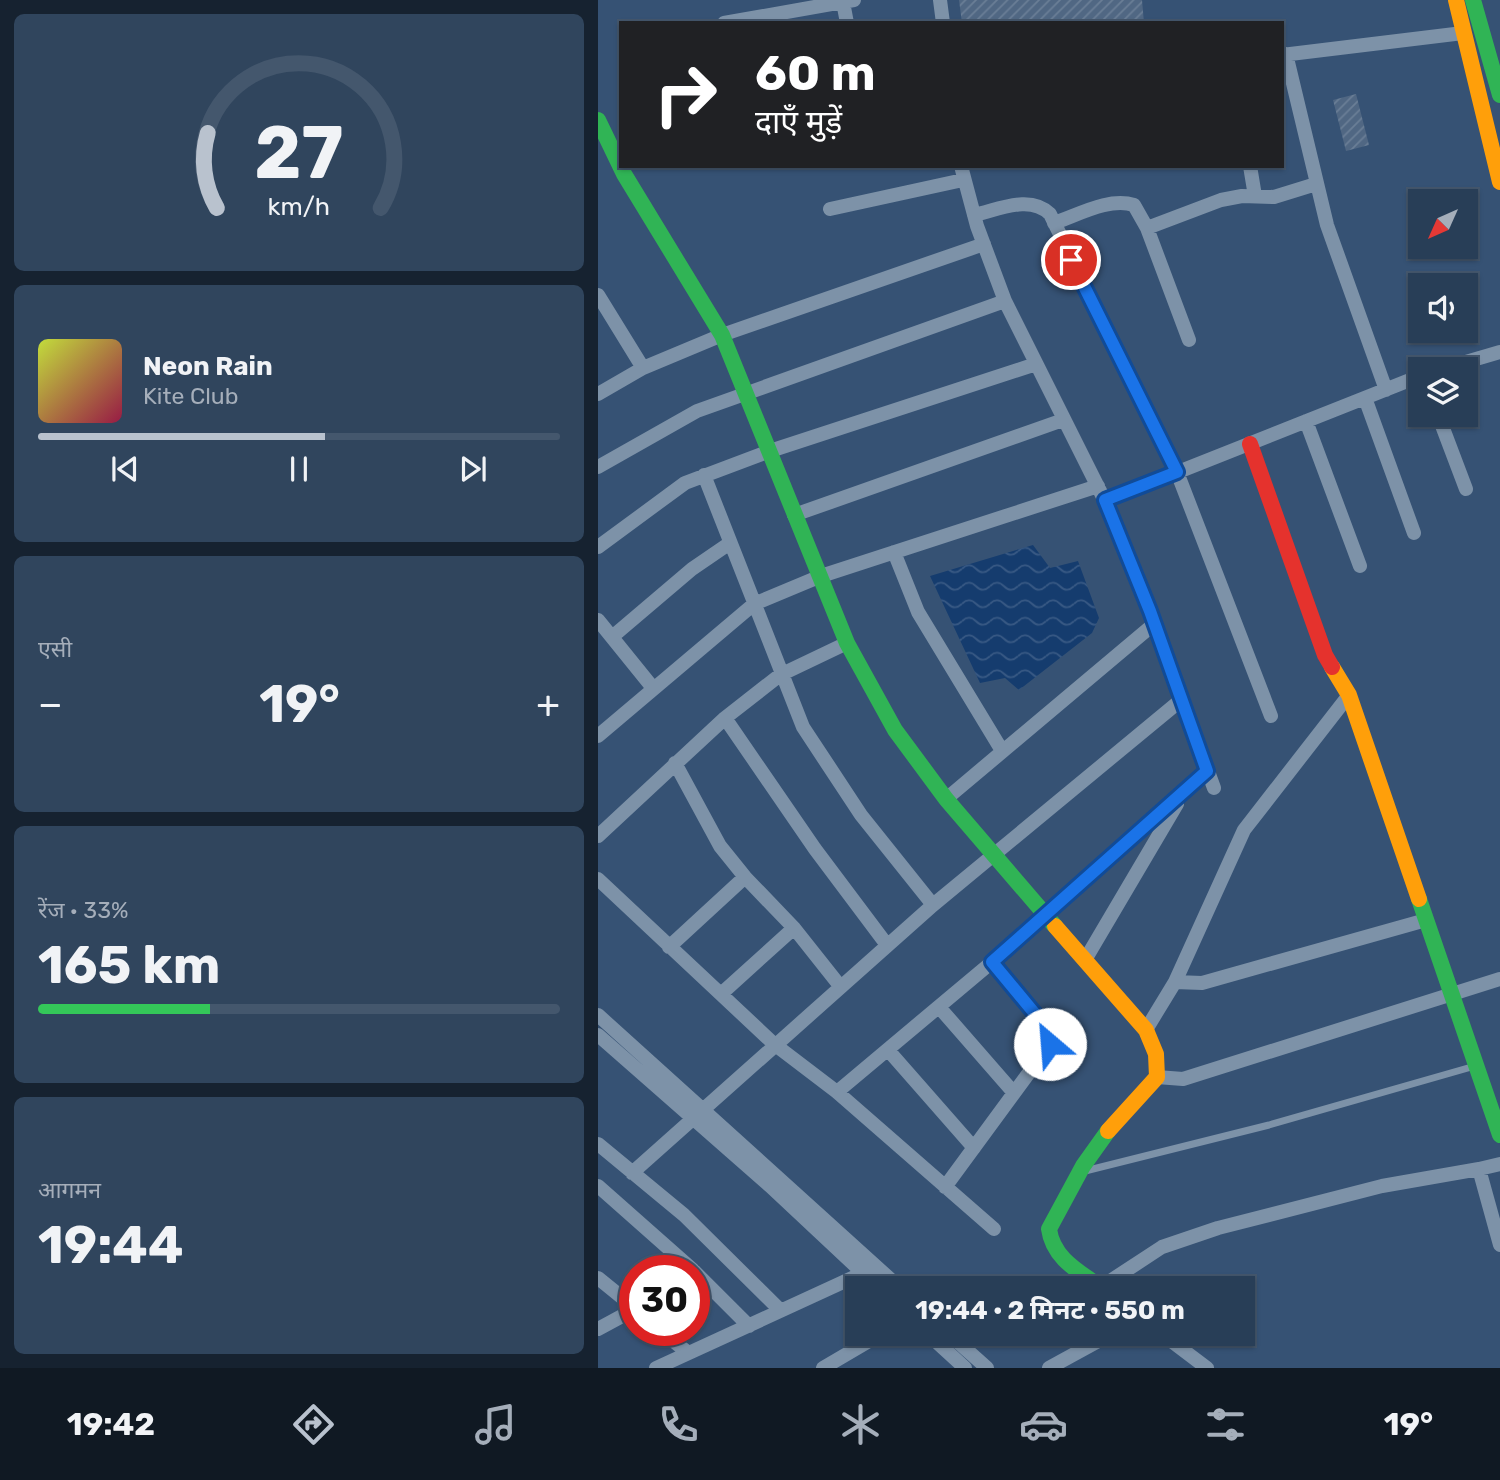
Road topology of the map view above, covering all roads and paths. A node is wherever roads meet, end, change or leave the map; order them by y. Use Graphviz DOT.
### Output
graph roads {
  1 [pos="940,0"];
  2 [pos="1456,0"];
  3 [pos="1473,0"];
  4 [pos="849,1"];
  5 [pos="735,21"];
  6 [pos="847,21"];
  7 [pos="943,21"];
  8 [pos="1463,33"];
  9 [pos="1284,54"];
  10 [pos="1475,82"];
  11 [pos="1499,87"];
  12 [pos="1499,95"];
  13 [pos="598,120"];
  14 [pos="619,164"];
  15 [pos="621,168"];
  16 [pos="1250,168"];
  17 [pos="962,173"];
  18 [pos="1499,182"];
  19 [pos="1316,184"];
  20 [pos="1255,196"];
  21 [pos="830,209"];
  22 [pos="974,215"];
  23 [pos="1054,223"];
  24 [pos="1147,228"];
  25 [pos="984,244"];
  26 [pos="1005,301"];
  27 [pos="599,302"];
  28 [pos="722,335"];
  29 [pos="1190,341"];
  30 [pos="1499,352"];
  31 [pos="1478,358"];
  32 [pos="1036,364"];
  33 [pos="643,368"];
  34 [pos="1408,381"];
  35 [pos="1386,390"];
  36 [pos="745,392"];
  37 [pos="598,394"];
  38 [pos="1365,398"];
  39 [pos="1063,419"];
  40 [pos="1306,421"];
  41 [pos="1443,427"];
  42 [pos="1250,444"];
  43 [pos="771,451"];
  44 [pos="598,467"];
  45 [pos="1177,472"];
  46 [pos="704,475"];
  47 [pos="1098,486"];
  48 [pos="1466,489"];
  49 [pos="1105,500"];
  50 [pos="794,515"];
  51 [pos="1414,533"];
  52 [pos="730,543"];
  53 [pos="598,547"];
  54 [pos="894,552"];
  55 [pos="1360,566"];
  56 [pos="821,576"];
  57 [pos="754,604"];
  58 [pos="598,620"];
  59 [pos="1154,624"];
  60 [pos="612,638"];
  61 [pos="847,643"];
  62 [pos="780,675"];
  63 [pos="653,688"];
  64 [pos="1349,695"];
  65 [pos="1181,700"];
  66 [pos="1271,716"];
  67 [pos="725,718"];
  68 [pos="598,736"];
  69 [pos="1001,749"];
  70 [pos="675,763"];
  71 [pos="1207,771"];
  72 [pos="1215,788"];
  73 [pos="1185,791"];
  74 [pos="946,799"];
  75 [pos="598,836"];
  76 [pos="996,854"];
  77 [pos="745,877"];
  78 [pos="598,879"];
  79 [pos="933,905"];
  80 [pos="1045,913"];
  81 [pos="1426,920"];
  82 [pos="794,928"];
  83 [pos="887,946"];
  84 [pos="669,947"];
  85 [pos="1084,960"];
  86 [pos="992,962"];
  87 [pos="1499,979"];
  88 [pos="1175,982"];
  89 [pos="840,986"];
  90 [pos="721,994"];
  91 [pos="1451,995"];
  92 [pos="939,1007"];
  93 [pos="598,1015"];
  94 [pos="1147,1028"];
  95 [pos="598,1035"];
  96 [pos="774,1044"];
  97 [pos="888,1050"];
  98 [pos="1476,1065"];
  99 [pos="1157,1077"];
  100 [pos="837,1092"];
  101 [pos="1014,1093"];
  102 [pos="699,1114"];
  103 [pos="1499,1135"];
  104 [pos="598,1144"];
  105 [pos="974,1148"];
  106 [pos="1499,1164"];
  107 [pos="1479,1169"];
  108 [pos="632,1173"];
  109 [pos="1078,1173"];
  110 [pos="598,1186"];
  111 [pos="945,1187"];
  112 [pos="994,1229"];
  113 [pos="1499,1245"];
  114 [pos="676,1255"];
  115 [pos="863,1273"];
  116 [pos="866,1276"];
  117 [pos="886,1276"];
  118 [pos="1087,1276"];
  119 [pos="1118,1276"];
  120 [pos="598,1278"];
  121 [pos="710,1287"];
  122 [pos="619,1296"];
  123 [pos="780,1310"];
  124 [pos="619,1318"];
  125 [pos="749,1326"];
  126 [pos="598,1329"];
  127 [pos="680,1346"];
  128 [pos="861,1346"];
  129 [pos="941,1346"];
  130 [pos="963,1346"];
  131 [pos="1089,1346"];
  132 [pos="1178,1346"];
  133 [pos="687,1352"];
  134 [pos="656,1368"];
  135 [pos="823,1368"];
  136 [pos="965,1368"];
  137 [pos="987,1368"];
  138 [pos="1049,1368"];
  139 [pos="1207,1368"];
  1 -- 7 [label="street"];
  2 -- 8 [label="street"];
  3 -- 12 [label="street, bridge"];
  4 -- 5 [label="street"];
  4 -- 6 [label="street"];
  8 -- 9 [label="street"];
  8 -- 10 [label="street"];
  9 -- 19 [label="street"];
  10 -- 11 [label="street"];
  10 -- 18 [label="street"];
  13 -- 14 [label="street"];
  15 -- 28 [label="street"];
  16 -- 20 [label="street"];
  17 -- 21 [label="street"];
  17 -- 22 [label="street"];
  19 -- 20 [label="street"];
  19 -- 35 [label="street"];
  20 -- 24 [label="street"];
  22 -- 23 [label="street"];
  22 -- 25 [label="street"];
  23 -- 24 [label="street"];
  23 -- 45 [label="street"];
  24 -- 29 [label="street"];
  25 -- 26 [label="street"];
  25 -- 28 [label="street"];
  26 -- 32 [label="street"];
  26 -- 36 [label="street"];
  27 -- 33 [label="street"];
  28 -- 33 [label="street"];
  28 -- 36 [label="street"];
  30 -- 31 [label="street"];
  32 -- 39 [label="street"];
  32 -- 43 [label="street"];
  33 -- 37 [label="street"];
  34 -- 35 [label="street"];
  35 -- 38 [label="street"];
  36 -- 43 [label="street"];
  36 -- 44 [label="street"];
  38 -- 40 [label="street"];
  38 -- 51 [label="street"];
  39 -- 47 [label="street"];
  39 -- 50 [label="street"];
  40 -- 42 [label="street"];
  40 -- 55 [label="street"];
  41 -- 48 [label="street"];
  42 -- 45 [label="street"];
  42 -- 64 [label="street"];
  43 -- 46 [label="street"];
  43 -- 50 [label="street"];
  45 -- 49 [label="street"];
  45 -- 66 [label="street"];
  46 -- 52 [label="street"];
  46 -- 53 [label="street"];
  47 -- 49 [label="street"];
  47 -- 54 [label="street"];
  49 -- 59 [label="street"];
  50 -- 56 [label="street"];
  52 -- 57 [label="street"];
  52 -- 60 [label="street"];
  54 -- 56 [label="street"];
  54 -- 69 [label="street"];
  56 -- 57 [label="street"];
  56 -- 61 [label="street"];
  57 -- 62 [label="street"];
  57 -- 63 [label="street"];
  58 -- 60 [label="street"];
  59 -- 65 [label="street"];
  59 -- 69 [label="street"];
  60 -- 63 [label="street"];
  61 -- 62 [label="street"];
  61 -- 74 [label="street"];
  62 -- 67 [label="street"];
  62 -- 79 [label="street"];
  63 -- 68 [label="street"];
  64 -- 81 [label="street"];
  64 -- 88 [label="street"];
  65 -- 71 [label="street"];
  65 -- 76 [label="street"];
  67 -- 70 [label="street"];
  67 -- 83 [label="street"];
  69 -- 74 [label="street"];
  70 -- 75 [label="street"];
  70 -- 77 [label="street"];
  71 -- 72 [label="street"];
  71 -- 73 [label="street"];
  73 -- 80 [label="street"];
  73 -- 85 [label="street"];
  74 -- 76 [label="street"];
  76 -- 79 [label="street"];
  76 -- 80 [label="street"];
  77 -- 82 [label="street"];
  77 -- 84 [label="street"];
  78 -- 84 [label="street"];
  79 -- 83 [label="street"];
  80 -- 85 [label="street"];
  80 -- 86 [label="street"];
  81 -- 88 [label="street"];
  81 -- 91 [label="street"];
  82 -- 89 [label="street"];
  82 -- 90 [label="street"];
  83 -- 89 [label="street"];
  84 -- 90 [label="street"];
  85 -- 94 [label="street"];
  86 -- 92 [label="street"];
  86 -- 101 [label="street"];
  87 -- 91 [label="street"];
  88 -- 94 [label="street"];
  89 -- 96 [label="street"];
  90 -- 96 [label="street"];
  91 -- 98 [label="street"];
  91 -- 99 [label="street"];
  92 -- 97 [label="street"];
  92 -- 101 [label="street"];
  93 -- 102 [label="street"];
  94 -- 99 [label="street"];
  95 -- 102 [label="street"];
  96 -- 100 [label="street"];
  96 -- 102 [label="street"];
  97 -- 100 [label="street"];
  97 -- 105 [label="street"];
  98 -- 103 [label="street"];
  98 -- 109 [label="lane"];
  99 -- 109 [label="street"];
  100 -- 111 [label="street"];
  101 -- 105 [label="street"];
  102 -- 108 [label="street"];
  102 -- 115 [label="street"];
  102 -- 117 [label="street"];
  104 -- 108 [label="street"];
  105 -- 111 [label="street"];
  106 -- 107 [label="street"];
  107 -- 113 [label="street"];
  107 -- 119 [label="street"];
  108 -- 123 [label="street"];
  109 -- 118 [label="street"];
  110 -- 114 [label="street"];
  111 -- 112 [label="street"];
  115 -- 116 [label="street"];
  115 -- 123 [label="street"];
  120 -- 122 [label="street"];
  121 -- 125 [label="street"];
  123 -- 125 [label="street"];
  124 -- 126 [label="street"];
  125 -- 133 [label="street"];
  127 -- 133 [label="street"];
  128 -- 135 [label="street"];
  129 -- 136 [label="street"];
  130 -- 137 [label="street"];
  131 -- 138 [label="street"];
  132 -- 139 [label="street"];
  133 -- 134 [label="street"];
}
